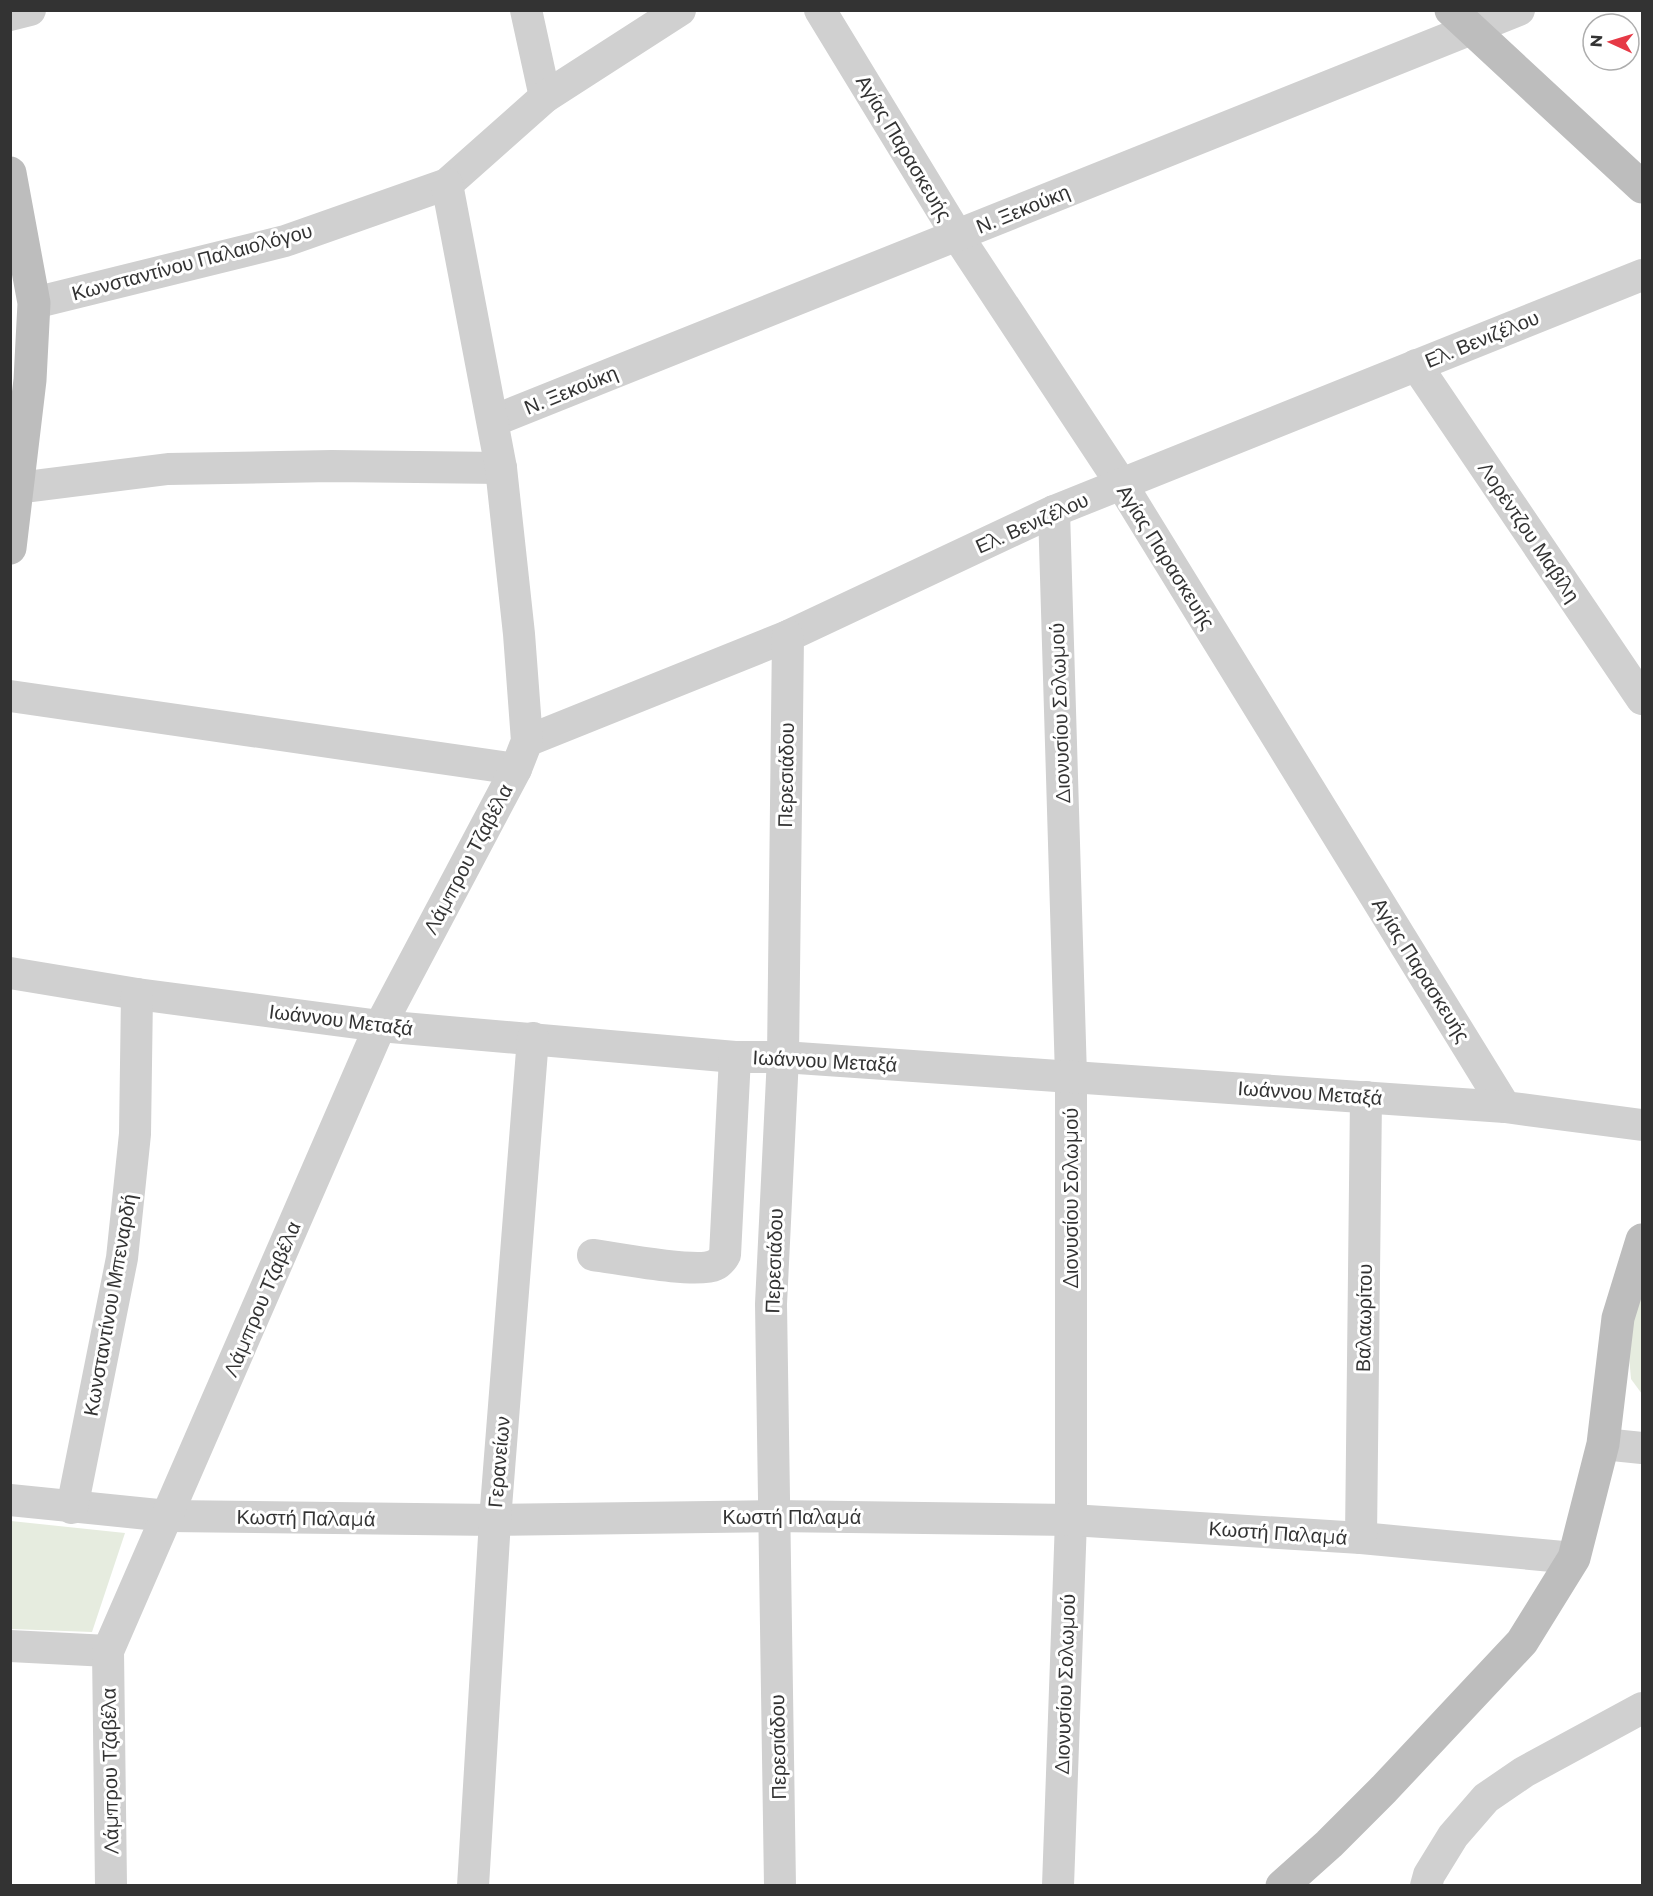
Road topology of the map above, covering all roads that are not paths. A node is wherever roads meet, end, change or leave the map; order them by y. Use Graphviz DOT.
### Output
graph roads {
  1 [pos="30,10"];
  2 [pos="526,10"];
  3 [pos="680,10"];
  4 [pos="820,10"];
  5 [pos="1520,10"];
  6 [pos="10,15"];
  7 [pos="1461,20"];
  8 [pos="545,97"];
  9 [pos="10,173"];
  10 [pos="447,184"];
  11 [pos="1642,187"];
  12 [pos="957,235"];
  13 [pos="1642,275"];
  14 [pos="34,303"];
  15 [pos="1416,365"];
  16 [pos="20,380"];
  17 [pos="493,421"];
  18 [pos="501,468"];
  19 [pos="1122,485"];
  20 [pos="17,488"];
  21 [pos="1054,511"];
  22 [pos="10,548"];
  23 [pos="788,636"];
  24 [pos="10,696"];
  25 [pos="1642,699"];
  26 [pos="522,755"];
  27 [pos="10,973"];
  28 [pos="137,994"];
  29 [pos="380,1026"];
  30 [pos="533,1038"];
  31 [pos="735,1057"];
  32 [pos="783,1057"];
  33 [pos="1071,1076"];
  34 [pos="1366,1097"];
  35 [pos="1505,1107"];
  36 [pos="1642,1125"];
  37 [pos="1642,1240"];
  38 [pos="592,1255"];
  39 [pos="1603,1444"];
  40 [pos="1642,1448"];
  41 [pos="10,1500"];
  42 [pos="72,1508"];
  43 [pos="774,1515"];
  44 [pos="168,1516"];
  45 [pos="495,1520"];
  46 [pos="1071,1520"];
  47 [pos="1362,1539"];
  48 [pos="1574,1558"];
  49 [pos="10,1646"];
  50 [pos="108,1651"];
  51 [pos="1642,1708"];
  52 [pos="111,1886"];
  53 [pos="473,1886"];
  54 [pos="780,1886"];
  55 [pos="1058,1886"];
  56 [pos="1282,1886"];
  57 [pos="1426,1886"];
  1 -- 6 [label="street"];
  2 -- 8 [label="street"];
  3 -- 8 [label="street, Κωνσταντίνου Παλαιολόγου"];
  4 -- 12 [label="street, Αγίας Παρασκευής"];
  5 -- 7 [label="street, Ν. Ξεκούκη"];
  7 -- 11 [label="street"];
  7 -- 12 [label="street, Ν. Ξεκούκη"];
  8 -- 10 [label="street, Κωνσταντίνου Παλαιολόγου"];
  9 -- 14 [label="street"];
  10 -- 14 [label="street, Κωνσταντίνου Παλαιολόγου"];
  10 -- 17 [label="street"];
  12 -- 17 [label="street, Ν. Ξεκούκη"];
  12 -- 19 [label="street, Αγίας Παρασκευής"];
  13 -- 15 [label="street, Ελ. Βενιζέλου"];
  14 -- 16 [label="street"];
  15 -- 19 [label="street, Ελ. Βενιζέλου"];
  15 -- 25 [label="street, Λορέντζου Μαβίλη"];
  16 -- 20 [label="street"];
  17 -- 18 [label="street"];
  18 -- 20 [label="street"];
  18 -- 26 [label="street"];
  19 -- 21 [label="street, Ελ. Βενιζέλου"];
  19 -- 35 [label="street, Αγίας Παρασκευής"];
  20 -- 22 [label="street"];
  21 -- 23 [label="street, Ελ. Βενιζέλου"];
  21 -- 33 [label="street, Διονυσίου Σολωμού"];
  23 -- 26 [label="street, Ελ. Βενιζέλου"];
  23 -- 32 [label="street, Περεσιάδου"];
  24 -- 26 [label="street"];
  26 -- 29 [label="street, Λάμπρου Τζαβέλα"];
  27 -- 28 [label="street, Ιωάννου Μεταξά"];
  28 -- 29 [label="street, Ιωάννου Μεταξά"];
  28 -- 42 [label="street, Κωνσταντίνου Μπεναρδή"];
  29 -- 30 [label="street, Ιωάννου Μεταξά"];
  29 -- 44 [label="street, Λάμπρου Τζαβέλα"];
  30 -- 31 [label="street, Ιωάννου Μεταξά"];
  30 -- 45 [label="street, Γερανείων"];
  31 -- 32 [label="street, Ιωάννου Μεταξά"];
  31 -- 38 [label="street"];
  32 -- 33 [label="street, Ιωάννου Μεταξά"];
  32 -- 43 [label="street, Περεσιάδου"];
  33 -- 34 [label="street, Ιωάννου Μεταξά"];
  33 -- 46 [label="street, Διονυσίου Σολωμού"];
  34 -- 35 [label="street, Ιωάννου Μεταξά"];
  34 -- 47 [label="street, Βαλαωρίτου"];
  35 -- 36 [label="street, Ιωάννου Μεταξά"];
  37 -- 39 [label="street"];
  39 -- 40 [label="street"];
  39 -- 48 [label="street"];
  41 -- 42 [label="street, Κωστή Παλαμά"];
  42 -- 44 [label="street, Κωστή Παλαμά"];
  43 -- 45 [label="street, Κωστή Παλαμά"];
  43 -- 46 [label="street, Κωστή Παλαμά"];
  43 -- 54 [label="street, Περεσιάδου"];
  44 -- 45 [label="street, Κωστή Παλαμά"];
  44 -- 50 [label="street, Λάμπρου Τζαβέλα"];
  45 -- 53 [label="street, Γερανείων"];
  46 -- 47 [label="street, Κωστή Παλαμά"];
  46 -- 55 [label="street, Διονυσίου Σολωμού"];
  47 -- 48 [label="street, Κωστή Παλαμά"];
  48 -- 56 [label="street"];
  49 -- 50 [label="street"];
  50 -- 52 [label="street, Λάμπρου Τζαβέλα"];
  51 -- 57 [label="street"];
}
